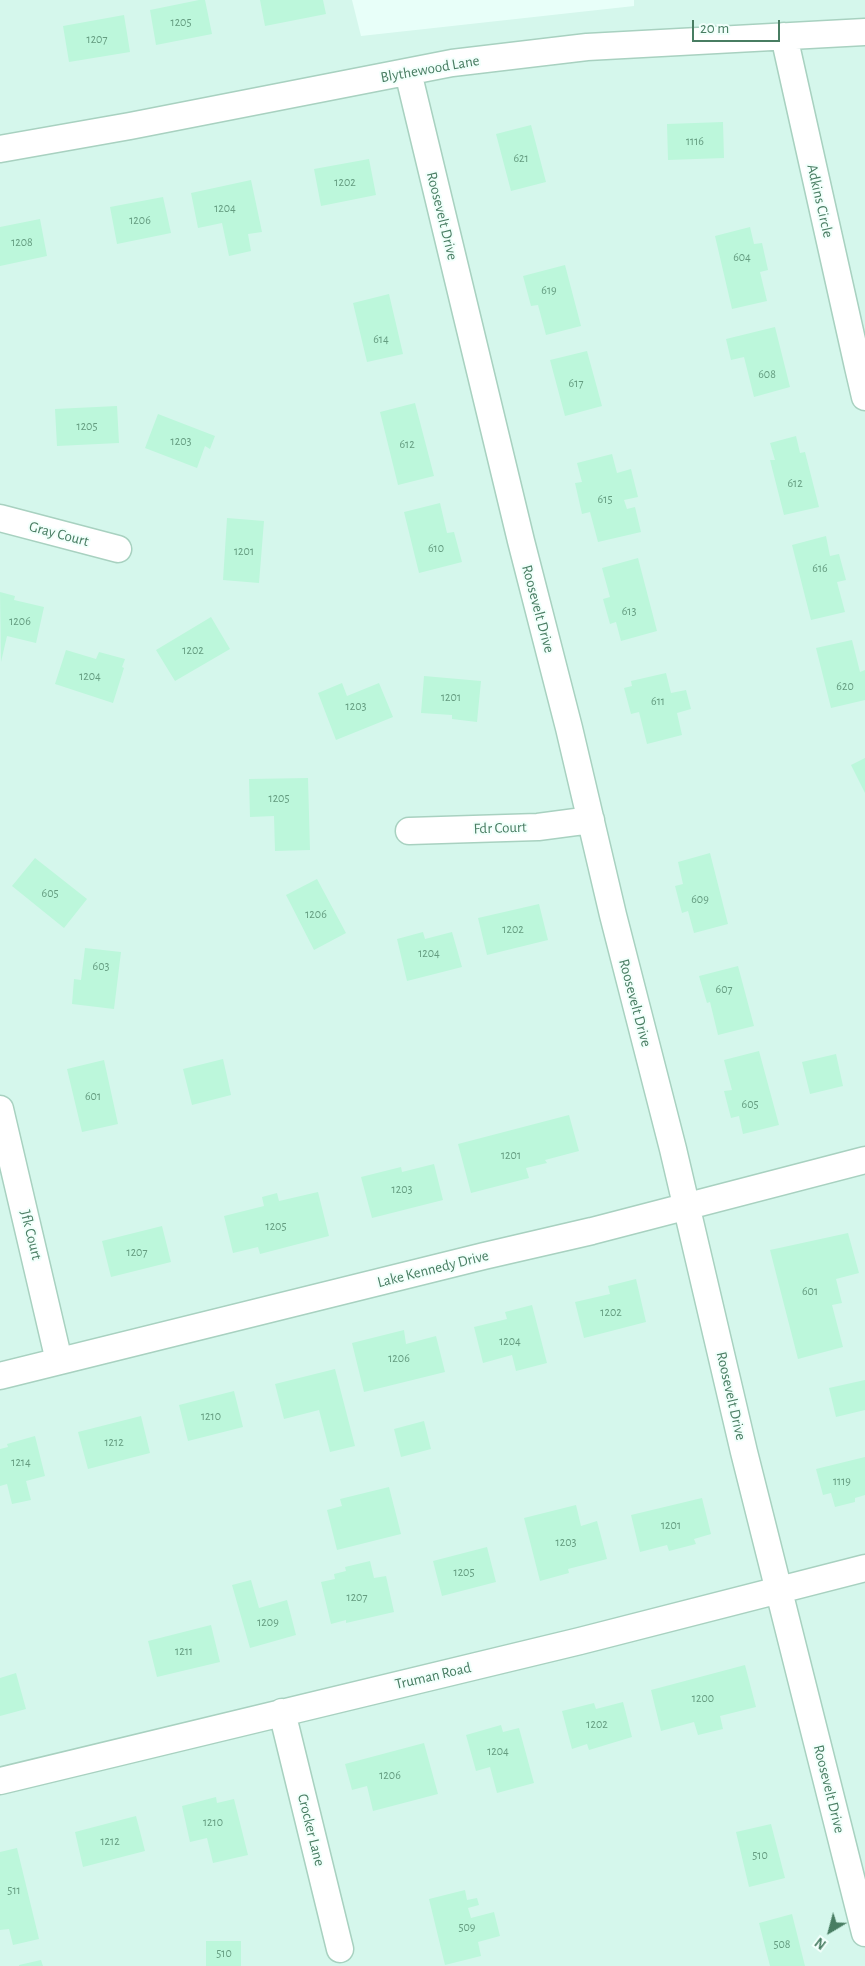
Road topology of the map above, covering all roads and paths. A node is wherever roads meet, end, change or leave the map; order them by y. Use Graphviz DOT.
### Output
graph roads {
  1 [pos="865,32"];
  2 [pos="784,36"];
  3 [pos="408,72"];
  4 [pos="0,150"];
  5 [pos="862,367"];
  6 [pos="865,396"];
  7 [pos="0,518"];
  8 [pos="118,549"];
  9 [pos="590,820"];
  10 [pos="409,831"];
  11 [pos="0,1109"];
  12 [pos="865,1160"];
  13 [pos="686,1206"];
  14 [pos="59,1361"];
  15 [pos="0,1376"];
  16 [pos="865,1568"];
  17 [pos="779,1590"];
  18 [pos="282,1712"];
  19 [pos="0,1781"];
  20 [pos="865,1933"];
  21 [pos="340,1949"];
  1 -- 2 [label="street, Blythewood Lane"];
  2 -- 3 [label="street, Blythewood Lane"];
  2 -- 5 [label="street, Adkins Circle"];
  3 -- 4 [label="street, Blythewood Lane"];
  3 -- 9 [label="street, Roosevelt Drive"];
  5 -- 6 [label="street, Adkins Circle"];
  7 -- 8 [label="street, Gray Court"];
  9 -- 10 [label="street, Fdr Court"];
  9 -- 13 [label="street, Roosevelt Drive"];
  11 -- 14 [label="street, Jfk Court"];
  12 -- 13 [label="street, Lake Kennedy Drive"];
  13 -- 14 [label="street, Lake Kennedy Drive"];
  13 -- 17 [label="street, Roosevelt Drive"];
  14 -- 15 [label="street, Lake Kennedy Drive"];
  16 -- 17 [label="street, Truman Road"];
  17 -- 18 [label="street, Truman Road"];
  17 -- 20 [label="street, Roosevelt Drive"];
  18 -- 19 [label="street, Truman Road"];
  18 -- 21 [label="street, Crocker Lane"];
}
